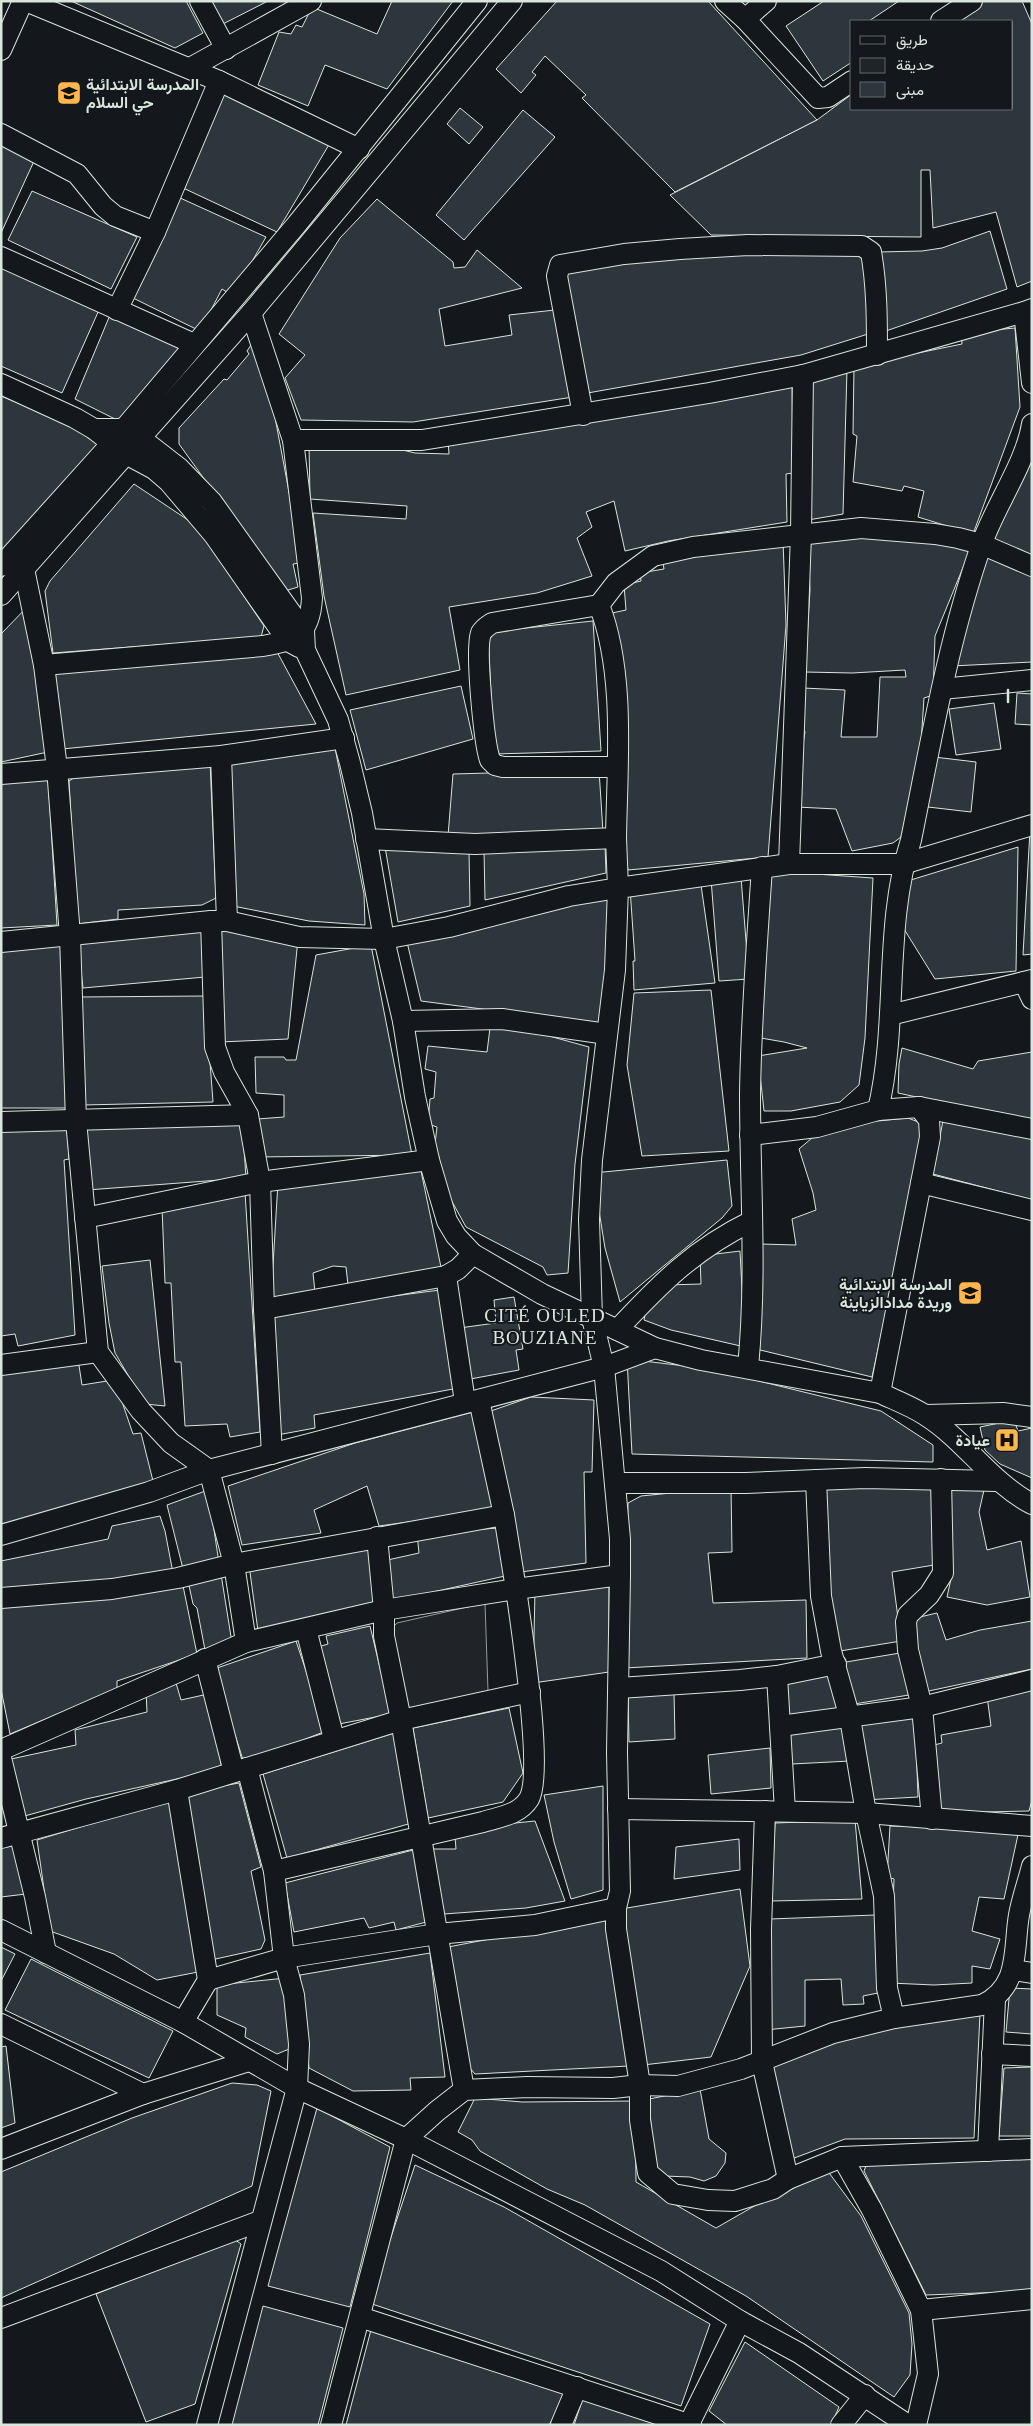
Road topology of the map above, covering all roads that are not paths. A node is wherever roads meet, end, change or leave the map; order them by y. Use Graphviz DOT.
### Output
graph roads {
  1 [pos="24,1"];
  2 [pos="200,1"];
  3 [pos="311,1"];
  4 [pos="512,1"];
  5 [pos="725,1"];
  6 [pos="766,1"];
  7 [pos="972,1"];
  8 [pos="471,4"];
  9 [pos="745,19"];
  10 [pos="943,20"];
  11 [pos="226,49"];
  12 [pos="1,50"];
  13 [pos="190,68"];
  14 [pos="219,81"];
  15 [pos="850,82"];
  16 [pos="1,134"];
  17 [pos="359,149"];
  18 [pos="297,224"];
  19 [pos="156,232"];
  20 [pos="315,237"];
  21 [pos="1,257"];
  22 [pos="117,310"];
  23 [pos="1028,311"];
  24 [pos="251,313"];
  25 [pos="194,344"];
  26 [pos="877,355"];
  27 [pos="803,375"];
  28 [pos="1032,383"];
  29 [pos="1,384"];
  30 [pos="583,414"];
  31 [pos="1032,424"];
  32 [pos="293,440"];
  33 [pos="125,441"];
  34 [pos="801,534"];
  35 [pos="981,544"];
  36 [pos="2,562"];
  37 [pos="1032,566"];
  38 [pos="24,569"];
  39 [pos="1,595"];
  40 [pos="599,606"];
  41 [pos="299,641"];
  42 [pos="44,665"];
  43 [pos="1032,680"];
  44 [pos="942,689"];
  45 [pos="344,738"];
  46 [pos="221,756"];
  47 [pos="617,767"];
  48 [pos="57,768"];
  49 [pos="1,774"];
  50 [pos="1032,825"];
  51 [pos="616,838"];
  52 [pos="366,839"];
  53 [pos="789,864"];
  54 [pos="903,864"];
  55 [pos="762,867"];
  56 [pos="618,888"];
  57 [pos="219,921"];
  58 [pos="70,936"];
  59 [pos="384,939"];
  60 [pos="1,942"];
  61 [pos="1029,987"];
  62 [pos="890,1015"];
  63 [pos="403,1021"];
  64 [pos="607,1034"];
  65 [pos="919,1107"];
  66 [pos="878,1110"];
  67 [pos="248,1114"];
  68 [pos="76,1121"];
  69 [pos="1,1122"];
  70 [pos="1032,1129"];
  71 [pos="750,1135"];
  72 [pos="429,1160"];
  73 [pos="260,1182"];
  74 [pos="921,1183"];
  75 [pos="1032,1210"];
  76 [pos="85,1218"];
  77 [pos="752,1221"];
  78 [pos="473,1254"];
  79 [pos="446,1276"];
  80 [pos="264,1309"];
  81 [pos="592,1318"];
  82 [pos="617,1330"];
  83 [pos="655,1348"];
  84 [pos="98,1352"];
  85 [pos="1,1365"];
  86 [pos="604,1367"];
  87 [pos="748,1367"];
  88 [pos="880,1393"];
  89 [pos="472,1401"];
  90 [pos="926,1415"];
  91 [pos="1032,1417"];
  92 [pos="272,1454"];
  93 [pos="209,1470"];
  94 [pos="941,1479"];
  95 [pos="816,1480"];
  96 [pos="996,1481"];
  97 [pos="615,1483"];
  98 [pos="1032,1504"];
  99 [pos="504,1515"];
  100 [pos="1,1535"];
  101 [pos="377,1537"];
  102 [pos="234,1564"];
  103 [pos="620,1575"];
  104 [pos="516,1589"];
  105 [pos="1,1598"];
  106 [pos="384,1610"];
  107 [pos="306,1629"];
  108 [pos="246,1642"];
  109 [pos="205,1659"];
  110 [pos="836,1664"];
  111 [pos="777,1676"];
  112 [pos="1032,1680"];
  113 [pos="619,1688"];
  114 [pos="530,1692"];
  115 [pos="922,1707"];
  116 [pos="850,1718"];
  117 [pos="401,1720"];
  118 [pos="780,1726"];
  119 [pos="334,1739"];
  120 [pos="1,1750"];
  121 [pos="1,1758"];
  122 [pos="241,1770"];
  123 [pos="177,1790"];
  124 [pos="618,1809"];
  125 [pos="765,1811"];
  126 [pos="785,1811"];
  127 [pos="866,1812"];
  128 [pos="932,1819"];
  129 [pos="1032,1826"];
  130 [pos="10,1836"];
  131 [pos="419,1836"];
  132 [pos="1032,1866"];
  133 [pos="274,1871"];
  134 [pos="616,1908"];
  135 [pos="1,1930"];
  136 [pos="437,1934"];
  137 [pos="46,1953"];
  138 [pos="284,1958"];
  139 [pos="1023,1971"];
  140 [pos="208,1980"];
  141 [pos="995,2000"];
  142 [pos="894,2018"];
  143 [pos="183,2022"];
  144 [pos="1,2024"];
  145 [pos="992,2054"];
  146 [pos="1032,2056"];
  147 [pos="249,2061"];
  148 [pos="762,2062"];
  149 [pos="640,2085"];
  150 [pos="297,2088"];
  151 [pos="464,2090"];
  152 [pos="143,2094"];
  153 [pos="406,2139"];
  154 [pos="1,2149"];
  155 [pos="1032,2149"];
  156 [pos="988,2151"];
  157 [pos="842,2157"];
  158 [pos="788,2179"];
  159 [pos="260,2221"];
  160 [pos="1032,2299"];
  161 [pos="921,2310"];
  162 [pos="360,2317"];
  163 [pos="1,2318"];
  164 [pos="740,2321"];
  165 [pos="577,2387"];
  166 [pos="865,2396"];
  167 [pos="205,2424"];
  168 [pos="690,2424"];
  169 [pos="331,2425"];
  170 [pos="561,2425"];
  171 [pos="841,2425"];
  172 [pos="908,2425"];
  173 [pos="916,2425"];
  1 -- 12 [label="street"];
  1 -- 13 [label="street"];
  2 -- 11 [label="street"];
  3 -- 11 [label="street"];
  4 -- 20 [label="street"];
  5 -- 9 [label="street"];
  6 -- 9 [label="street"];
  7 -- 10 [label="street"];
  8 -- 17 [label="street"];
  9 -- 15 [label="street"];
  11 -- 13 [label="street"];
  13 -- 14 [label="street"];
  14 -- 17 [label="street"];
  14 -- 19 [label="street"];
  16 -- 19 [label="street"];
  17 -- 18 [label="street"];
  18 -- 20 [label="street"];
  18 -- 25 [label="street"];
  19 -- 22 [label="street"];
  20 -- 24 [label="street"];
  21 -- 22 [label="street"];
  22 -- 25 [label="street"];
  23 -- 26 [label="street"];
  23 -- 28 [label="street"];
  24 -- 32 [label="street"];
  24 -- 33 [label="street"];
  25 -- 33 [label="street"];
  26 -- 27 [label="street"];
  26 -- 30 [label="street"];
  27 -- 30 [label="street"];
  27 -- 34 [label="street"];
  29 -- 33 [label="street"];
  30 -- 32 [label="street"];
  31 -- 35 [label="street"];
  32 -- 41 [label="street"];
  33 -- 36 [label="street"];
  33 -- 38 [label="street"];
  33 -- 41 [label="street"];
  34 -- 35 [label="street"];
  34 -- 40 [label="street"];
  34 -- 53 [label="street"];
  35 -- 37 [label="street"];
  35 -- 44 [label="street"];
  38 -- 39 [label="street"];
  38 -- 42 [label="street"];
  40 -- 47 [label="street"];
  40 -- 47 [label="street"];
  41 -- 42 [label="street"];
  41 -- 45 [label="street"];
  42 -- 48 [label="street"];
  43 -- 44 [label="street"];
  44 -- 54 [label="street"];
  45 -- 46 [label="street"];
  45 -- 52 [label="street"];
  46 -- 48 [label="street"];
  46 -- 57 [label="street"];
  47 -- 51 [label="street"];
  48 -- 49 [label="street"];
  48 -- 58 [label="street"];
  50 -- 54 [label="street"];
  51 -- 52 [label="street"];
  51 -- 56 [label="street"];
  52 -- 59 [label="street"];
  53 -- 54 [label="street"];
  53 -- 55 [label="street"];
  54 -- 62 [label="street"];
  55 -- 56 [label="street"];
  55 -- 71 [label="street"];
  56 -- 59 [label="street"];
  56 -- 64 [label="street"];
  57 -- 58 [label="street"];
  57 -- 59 [label="street"];
  57 -- 67 [label="street"];
  58 -- 60 [label="street"];
  58 -- 68 [label="street"];
  59 -- 63 [label="street"];
  61 -- 62 [label="street"];
  62 -- 66 [label="street"];
  63 -- 64 [label="street"];
  63 -- 72 [label="street"];
  64 -- 81 [label="street"];
  65 -- 66 [label="street"];
  65 -- 70 [label="street"];
  65 -- 74 [label="street"];
  66 -- 71 [label="street"];
  67 -- 68 [label="street"];
  67 -- 73 [label="street"];
  68 -- 69 [label="street"];
  68 -- 76 [label="street"];
  71 -- 77 [label="street"];
  72 -- 73 [label="street"];
  72 -- 78 [label="street"];
  73 -- 76 [label="street"];
  73 -- 80 [label="street"];
  74 -- 75 [label="street"];
  74 -- 88 [label="street"];
  76 -- 84 [label="street"];
  77 -- 82 [label="street"];
  77 -- 87 [label="street"];
  78 -- 79 [label="street"];
  78 -- 81 [label="street"];
  79 -- 80 [label="street"];
  79 -- 89 [label="street"];
  80 -- 92 [label="street"];
  81 -- 82 [label="street"];
  81 -- 86 [label="street"];
  82 -- 83 [label="street"];
  83 -- 86 [label="street"];
  83 -- 87 [label="street"];
  84 -- 85 [label="street"];
  84 -- 93 [label="street"];
  86 -- 89 [label="street"];
  86 -- 97 [label="street"];
  87 -- 88 [label="street"];
  88 -- 90 [label="street"];
  89 -- 92 [label="street"];
  89 -- 99 [label="street"];
  90 -- 91 [label="street"];
  90 -- 96 [label="street"];
  92 -- 93 [label="street"];
  93 -- 100 [label="street"];
  93 -- 102 [label="street"];
  94 -- 95 [label="street"];
  94 -- 96 [label="street"];
  94 -- 115 [label="street"];
  95 -- 97 [label="street"];
  95 -- 110 [label="street"];
  96 -- 98 [label="street"];
  97 -- 103 [label="street"];
  99 -- 101 [label="street"];
  99 -- 104 [label="street"];
  101 -- 102 [label="street"];
  101 -- 106 [label="street"];
  102 -- 105 [label="street"];
  102 -- 108 [label="street"];
  103 -- 104 [label="street"];
  103 -- 113 [label="street"];
  104 -- 106 [label="street"];
  104 -- 114 [label="street"];
  106 -- 107 [label="street"];
  106 -- 117 [label="street"];
  107 -- 108 [label="street"];
  107 -- 119 [label="street"];
  108 -- 109 [label="street"];
  109 -- 120 [label="street"];
  109 -- 122 [label="street"];
  110 -- 111 [label="street"];
  110 -- 116 [label="street"];
  111 -- 113 [label="street"];
  111 -- 118 [label="street"];
  112 -- 115 [label="street"];
  113 -- 124 [label="street"];
  114 -- 117 [label="street"];
  114 -- 131 [label="street"];
  115 -- 116 [label="street"];
  115 -- 128 [label="street"];
  116 -- 118 [label="street"];
  116 -- 127 [label="street"];
  117 -- 119 [label="street"];
  117 -- 131 [label="street"];
  118 -- 126 [label="street"];
  119 -- 122 [label="street"];
  121 -- 130 [label="street"];
  122 -- 123 [label="street"];
  122 -- 133 [label="street"];
  123 -- 130 [label="street"];
  123 -- 140 [label="street"];
  124 -- 125 [label="street"];
  124 -- 134 [label="street"];
  125 -- 126 [label="street"];
  125 -- 148 [label="street"];
  126 -- 127 [label="street"];
  127 -- 128 [label="street"];
  127 -- 142 [label="street"];
  128 -- 129 [label="street"];
  130 -- 137 [label="street"];
  131 -- 133 [label="street"];
  131 -- 136 [label="street"];
  132 -- 139 [label="street"];
  133 -- 138 [label="street"];
  134 -- 136 [label="street"];
  134 -- 149 [label="street"];
  135 -- 137 [label="street"];
  136 -- 138 [label="street"];
  136 -- 151 [label="street"];
  137 -- 143 [label="street"];
  138 -- 140 [label="street"];
  138 -- 150 [label="street"];
  139 -- 141 [label="street"];
  140 -- 143 [label="street"];
  141 -- 142 [label="street"];
  141 -- 145 [label="street"];
  142 -- 148 [label="street"];
  143 -- 147 [label="street"];
  144 -- 152 [label="street"];
  145 -- 146 [label="street"];
  145 -- 156 [label="street"];
  147 -- 150 [label="street"];
  147 -- 152 [label="street"];
  148 -- 149 [label="street"];
  148 -- 158 [label="street"];
  149 -- 151 [label="street"];
  149 -- 158 [label="street"];
  150 -- 153 [label="street"];
  150 -- 159 [label="street"];
  151 -- 153 [label="street"];
  152 -- 154 [label="street"];
  153 -- 162 [label="street"];
  153 -- 164 [label="street"];
  155 -- 156 [label="street"];
  156 -- 157 [label="street"];
  157 -- 158 [label="street"];
  157 -- 161 [label="street"];
  159 -- 163 [label="street"];
  159 -- 167 [label="street"];
  160 -- 161 [label="street"];
  161 -- 173 [label="street"];
  162 -- 165 [label="street"];
  162 -- 169 [label="street"];
  164 -- 166 [label="street"];
  164 -- 168 [label="street"];
  165 -- 168 [label="street"];
  165 -- 170 [label="street"];
  166 -- 171 [label="street"];
  166 -- 172 [label="street"];
}
